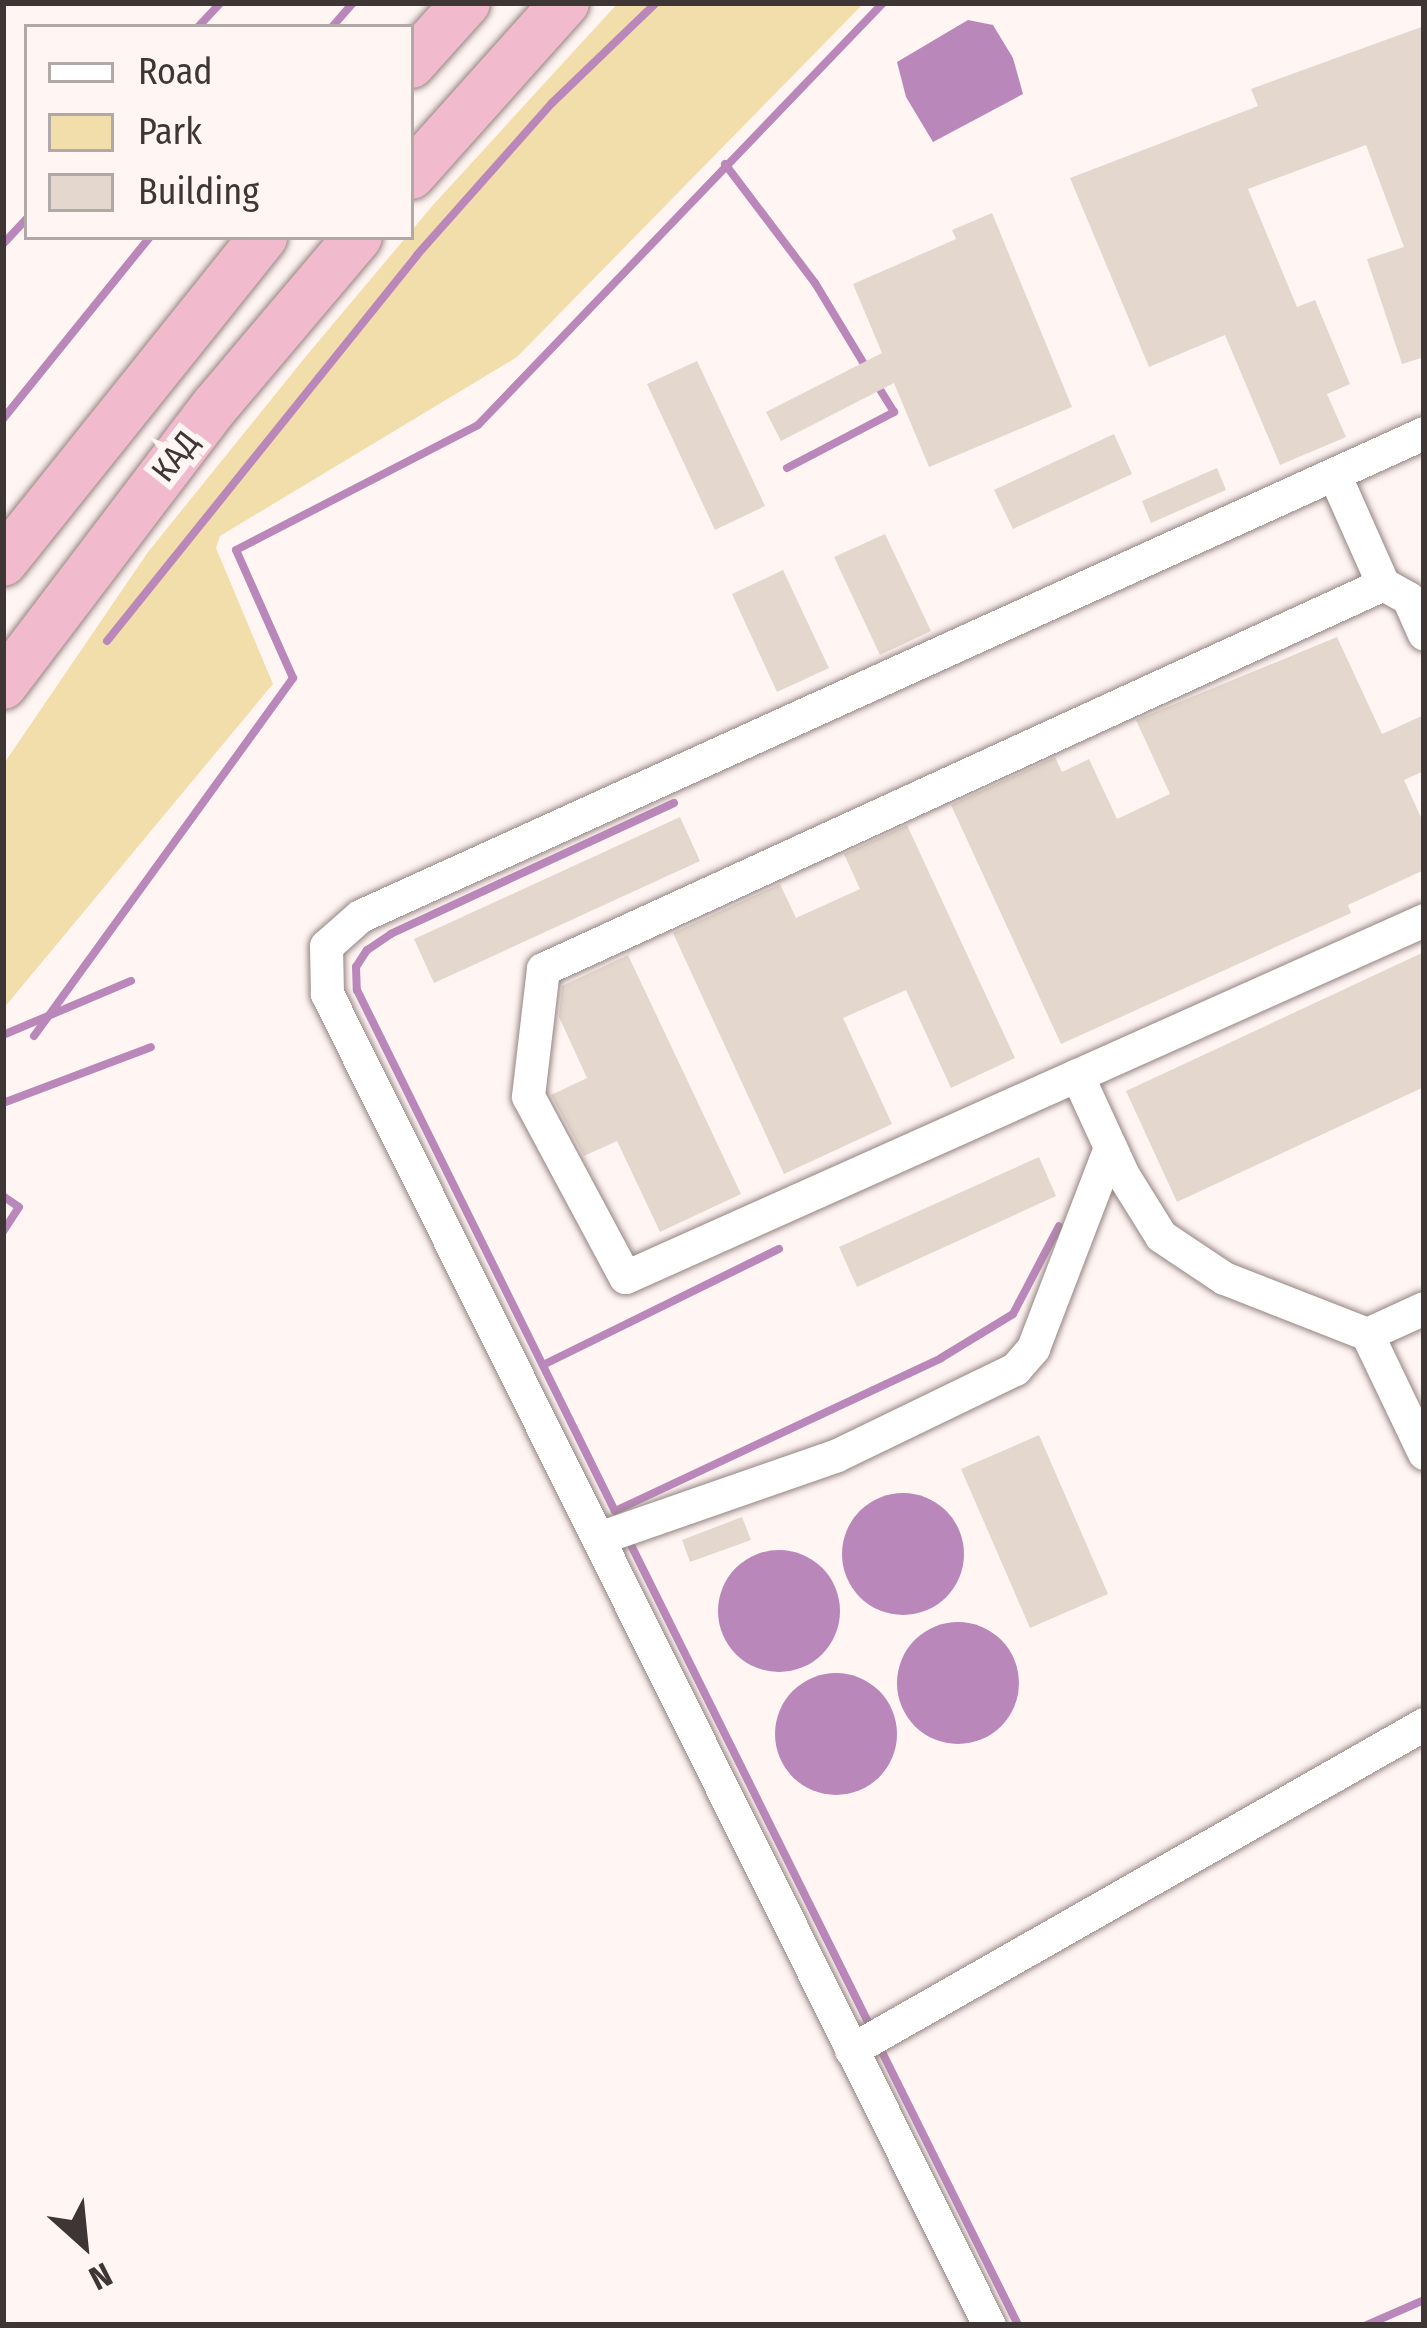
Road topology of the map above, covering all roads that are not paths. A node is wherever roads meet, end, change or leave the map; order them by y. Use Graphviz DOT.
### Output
graph roads {
  1 [pos="466,3"];
  2 [pos="565,3"];
  3 [pos="414,61"];
  4 [pos="414,172"];
  5 [pos="260,240"];
  6 [pos="355,240"];
  7 [pos="1424,433"];
  8 [pos="1334,474"];
  9 [pos="3,562"];
  10 [pos="1383,584"];
  11 [pos="54,614"];
  12 [pos="1424,634"];
  13 [pos="3,685"];
  14 [pos="3,704"];
  15 [pos="1424,920"];
  16 [pos="1077,1075"];
  17 [pos="1110,1147"];
  18 [pos="1424,1308"];
  19 [pos="1367,1334"];
  20 [pos="1424,1454"];
  21 [pos="599,1538"];
  22 [pos="1424,1724"];
  23 [pos="858,2065"];
  24 [pos="989,2325"];
  1 -- 3 [label="highway"];
  2 -- 4 [label="highway"];
  5 -- 9 [label="highway"];
  6 -- 11 [label="highway, КАД"];
  7 -- 8 [label="street"];
  8 -- 10 [label="street"];
  8 -- 21 [label="street"];
  10 -- 12 [label="street"];
  10 -- 16 [label="street"];
  11 -- 13 [label="highway, КАД"];
  11 -- 14 [label="street"];
  15 -- 16 [label="street"];
  16 -- 17 [label="street"];
  17 -- 19 [label="street"];
  17 -- 21 [label="street"];
  18 -- 19 [label="street"];
  19 -- 20 [label="street"];
  21 -- 23 [label="street"];
  22 -- 23 [label="street"];
  23 -- 24 [label="street"];
}
